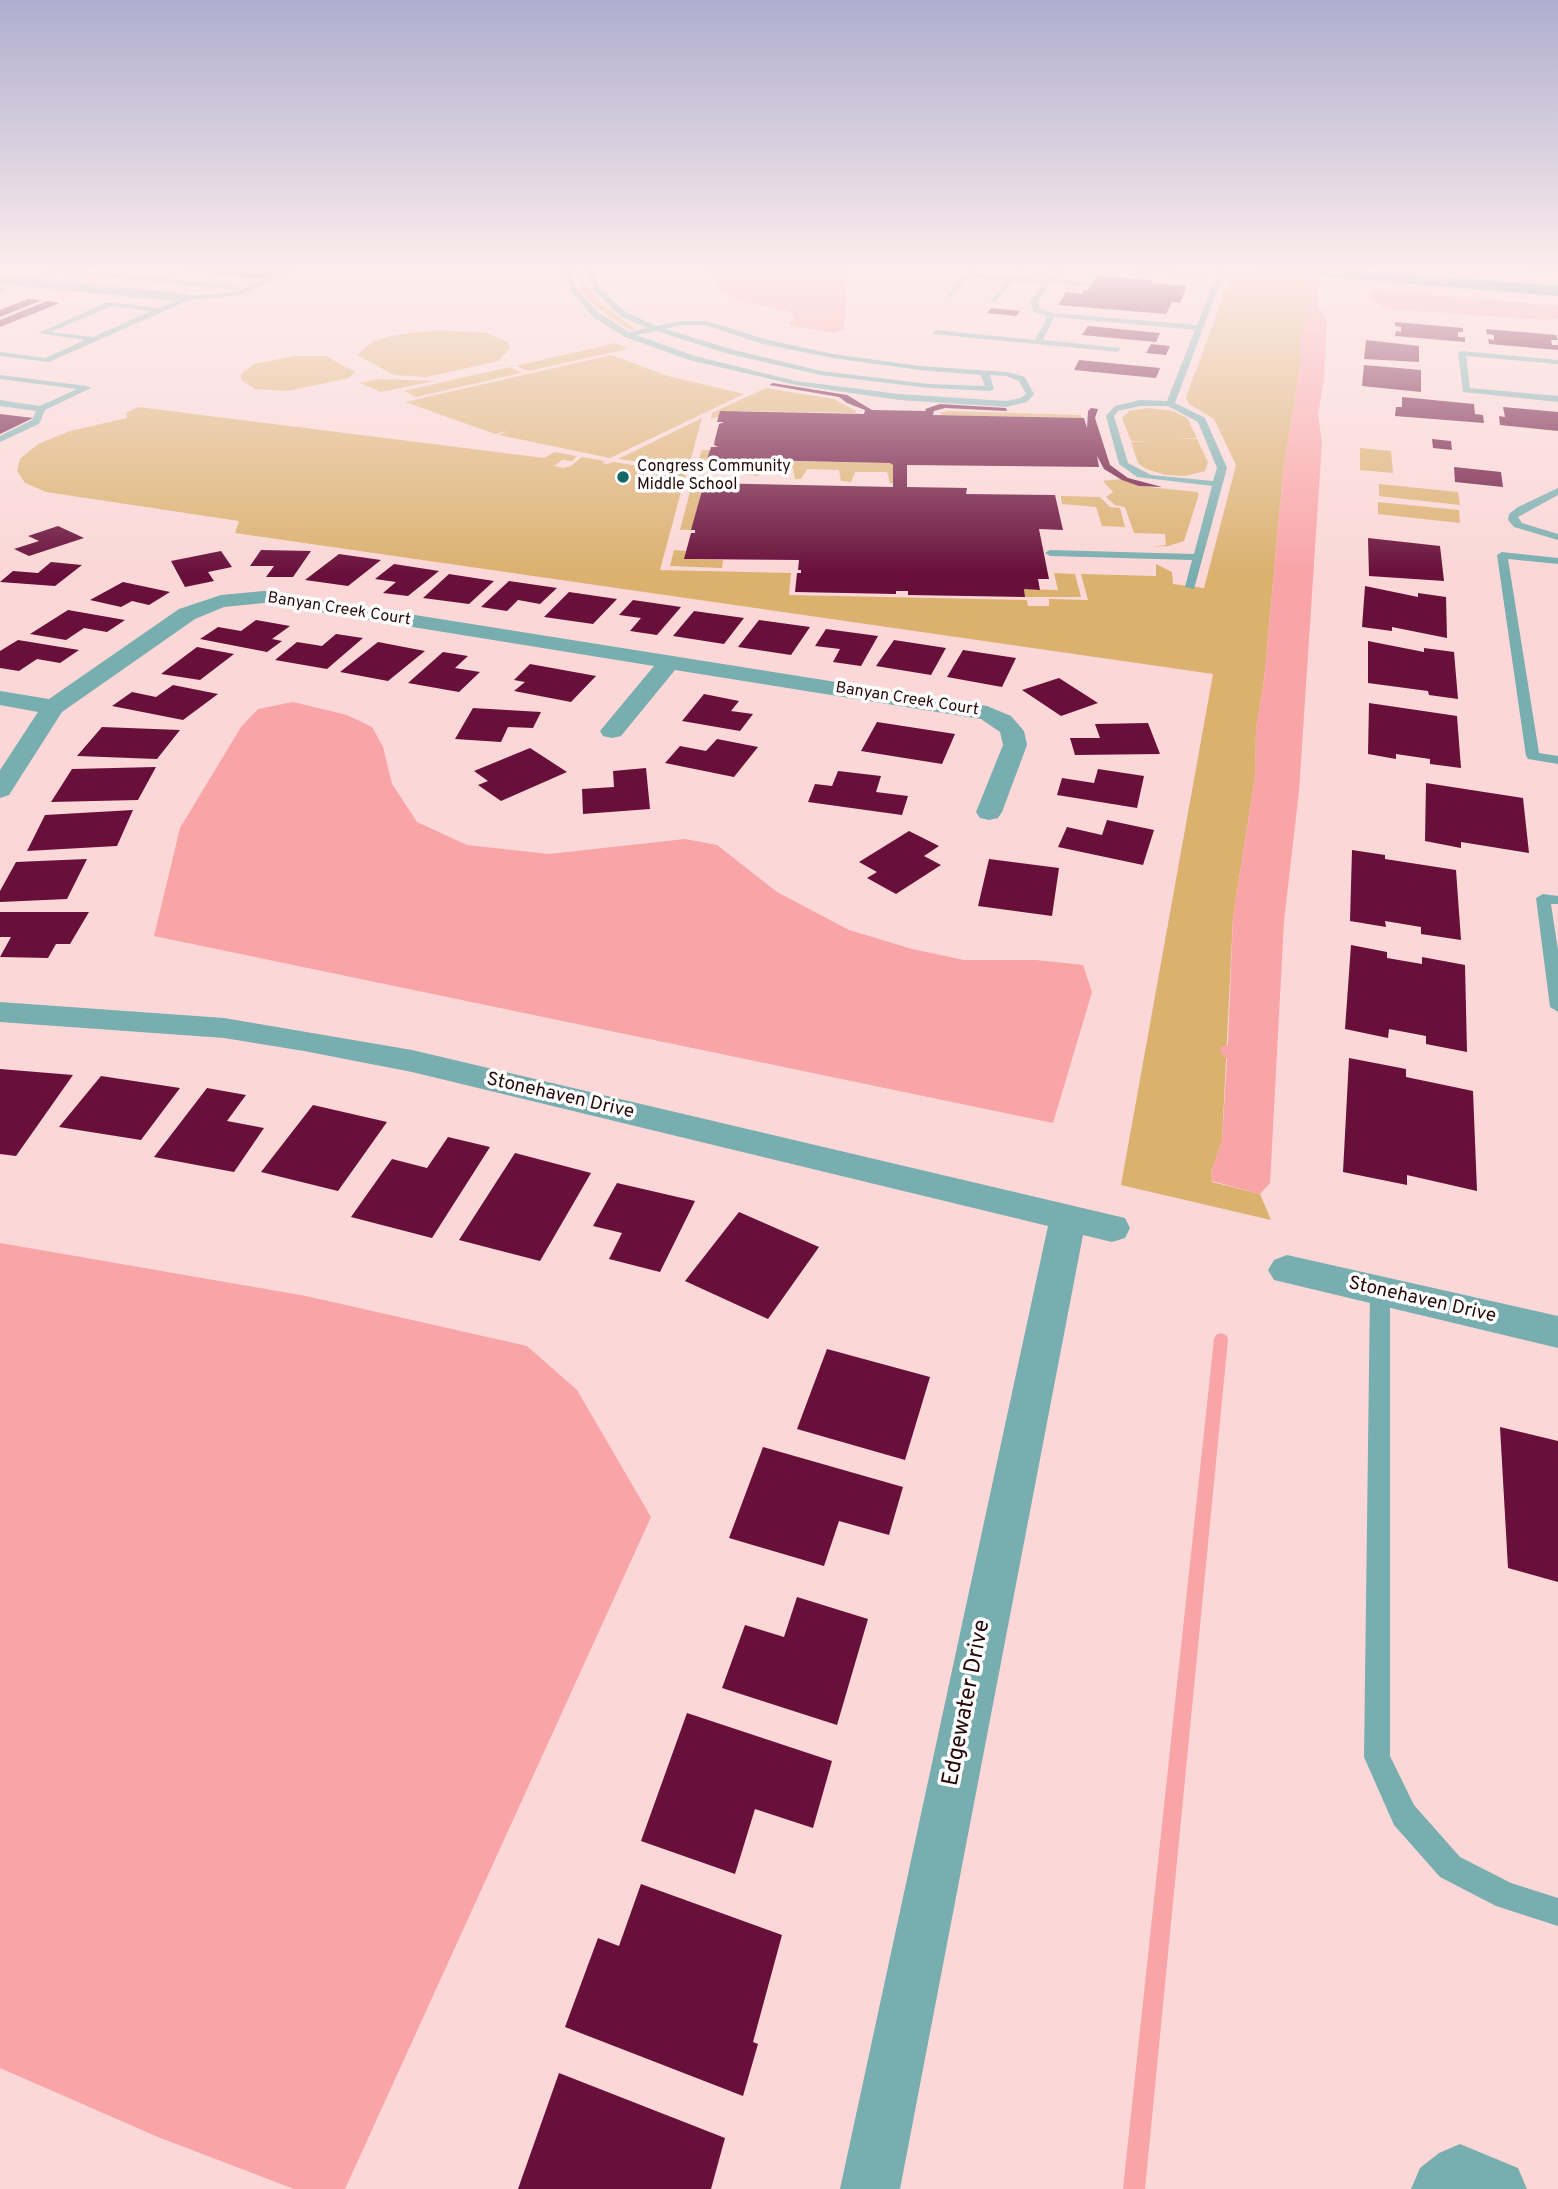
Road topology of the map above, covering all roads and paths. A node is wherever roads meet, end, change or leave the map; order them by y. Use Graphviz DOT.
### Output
graph roads {
  1 [pos="738,369"];
  2 [pos="809,369"];
  3 [pos="934,369"];
  4 [pos="1184,369"];
  5 [pos="1464,369"];
  6 [pos="985,373"];
  7 [pos="0,377"];
  8 [pos="41,382"];
  9 [pos="20,391"];
  10 [pos="10,396"];
  11 [pos="1558,399"];
  12 [pos="0,402"];
  13 [pos="1170,404"];
  14 [pos="41,409"];
  15 [pos="0,439"];
  16 [pos="1217,484"];
  17 [pos="1558,491"];
  18 [pos="1558,537"];
  19 [pos="1050,553"];
  20 [pos="1198,557"];
  21 [pos="1558,561"];
  22 [pos="1190,587"];
  23 [pos="669,662"];
  24 [pos="0,698"];
  25 [pos="52,707"];
  26 [pos="612,731"];
  27 [pos="1558,760"];
  28 [pos="0,790"];
  29 [pos="989,812"];
  30 [pos="1558,900"];
  31 [pos="1558,1007"];
  32 [pos="0,1012"];
  33 [pos="1090,1223"];
  34 [pos="1287,1270"];
  35 [pos="1380,1291"];
  36 [pos="1558,1332"];
  37 [pos="1558,1912"];
  38 [pos="870,2189"];
  39 [pos="1441,2189"];
  40 [pos="1497,2189"];
  1 -- 6 [label="lane"];
  2 -- 6 [label="lane"];
  3 -- 6 [label="lane"];
  4 -- 13 [label="lane"];
  5 -- 11 [label="lane"];
  7 -- 8 [label="lane"];
  8 -- 9 [label="lane"];
  8 -- 14 [label="lane"];
  10 -- 12 [label="lane"];
  12 -- 14 [label="lane"];
  13 -- 16 [label="lane"];
  13 -- 16 [label="lane"];
  14 -- 15 [label="lane"];
  16 -- 20 [label="lane"];
  17 -- 18 [label="lane"];
  19 -- 20 [label="lane"];
  20 -- 22 [label="lane"];
  21 -- 27 [label="lane"];
  23 -- 25 [label="street, Banyan Creek Court"];
  23 -- 26 [label="street"];
  23 -- 29 [label="street, Banyan Creek Court"];
  24 -- 25 [label="street"];
  25 -- 28 [label="street, Banyan Creek Court"];
  30 -- 31 [label="lane"];
  32 -- 33 [label="street, Stonehaven Drive"];
  33 -- 38 [label="street, Edgewater Drive"];
  34 -- 35 [label="street, Stonehaven Drive"];
  35 -- 36 [label="street, Stonehaven Drive"];
  35 -- 37 [label="lane"];
  39 -- 40 [label="street"];
}
